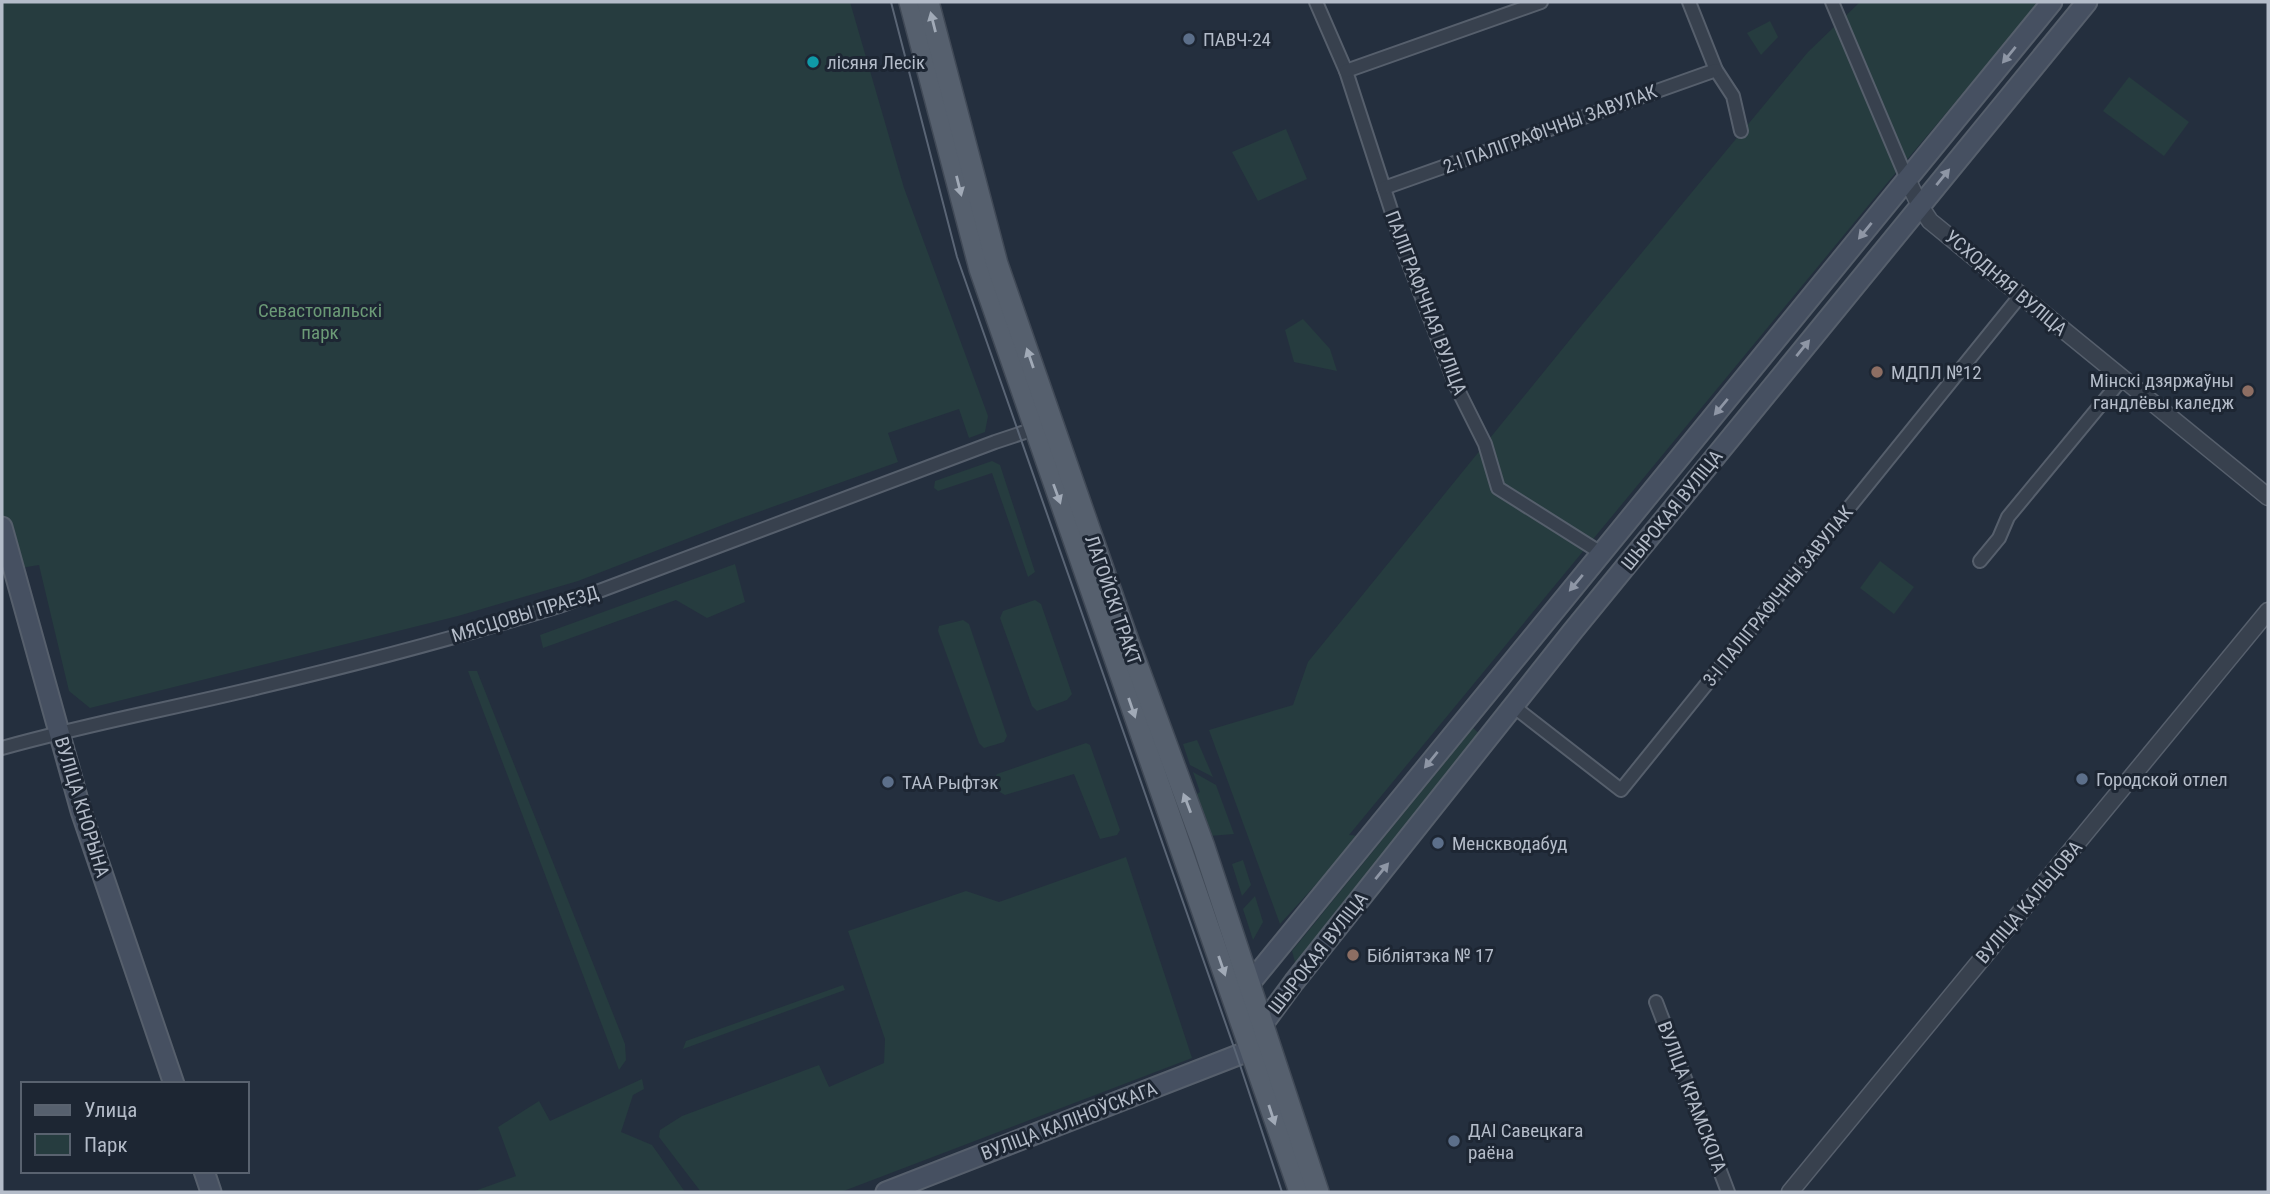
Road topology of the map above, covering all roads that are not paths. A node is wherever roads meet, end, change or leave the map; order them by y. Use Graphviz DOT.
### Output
graph roads {
  1 [pos="911,2"];
  2 [pos="928,2"];
  3 [pos="1316,2"];
  4 [pos="1541,2"];
  5 [pos="1689,2"];
  6 [pos="1832,2"];
  7 [pos="2052,2"];
  8 [pos="2087,2"];
  9 [pos="1716,70"];
  10 [pos="1346,71"];
  11 [pos="1741,131"];
  12 [pos="1907,179"];
  13 [pos="1384,188"];
  14 [pos="1920,206"];
  15 [pos="2020,296"];
  16 [pos="2122,379"];
  17 [pos="1042,426"];
  18 [pos="2268,497"];
  19 [pos="2,527"];
  20 [pos="1601,553"];
  21 [pos="1980,561"];
  22 [pos="2268,611"];
  23 [pos="1513,706"];
  24 [pos="1474,708"];
  25 [pos="1498,726"];
  26 [pos="60,734"];
  27 [pos="2,748"];
  28 [pos="1251,971"];
  29 [pos="1235,1002"];
  30 [pos="1656,1002"];
  31 [pos="1263,1024"];
  32 [pos="1251,1050"];
  33 [pos="173,1082"];
  34 [pos="205,1173"];
  35 [pos="211,1192"];
  36 [pos="886,1192"];
  37 [pos="1300,1192"];
  38 [pos="1318,1192"];
  39 [pos="1728,1192"];
  40 [pos="1790,1192"];
  1 -- 17 [label="main road, ЛАГОЙСКІ ТРАКТ, one-way"];
  17 -- 2 [label="main road, ЛАГОЙСКІ ТРАКТ, one-way"];
  3 -- 10 [label="street, ПАЛІГРАФІЧНАЯ ВУЛІЦА"];
  4 -- 10 [label="street"];
  5 -- 9 [label="street"];
  6 -- 12 [label="street, УСХОДНЯЯ ВУЛІЦА"];
  7 -- 12 [label="main road, ШЫРОКАЯ ВУЛІЦА, one-way"];
  14 -- 8 [label="main road, ШЫРОКАЯ ВУЛІЦА, one-way"];
  9 -- 11 [label="street"];
  9 -- 13 [label="street, 2-І ПАЛІГРАФІЧНЫ ЗАВУЛАК"];
  10 -- 13 [label="street, ПАЛІГРАФІЧНАЯ ВУЛІЦА"];
  12 -- 14 [label="street, УСХОДНЯЯ ВУЛІЦА"];
  12 -- 20 [label="main road, ШЫРОКАЯ ВУЛІЦА, one-way"];
  13 -- 20 [label="street, ПАЛІГРАФІЧНАЯ ВУЛІЦА"];
  14 -- 15 [label="street, УСХОДНЯЯ ВУЛІЦА"];
  23 -- 14 [label="main road, ШЫРОКАЯ ВУЛІЦА, one-way"];
  15 -- 16 [label="street, УСХОДНЯЯ ВУЛІЦА"];
  15 -- 23 [label="street, 3-І ПАЛІГРАФІЧНЫ ЗАВУЛАК"];
  16 -- 18 [label="street, УСХОДНЯЯ ВУЛІЦА"];
  16 -- 21 [label="street"];
  17 -- 26 [label="street, МЯСЦОВЫ ПРАЕЗД"];
  28 -- 17 [label="main road, ЛАГОЙСКІ ТРАКТ, one-way"];
  17 -- 29 [label="main road, ЛАГОЙСКІ ТРАКТ, one-way"];
  19 -- 26 [label="main road, ВУЛІЦА КНОРЫНА"];
  20 -- 24 [label="main road, ШЫРОКАЯ ВУЛІЦА, one-way"];
  22 -- 40 [label="street, ВУЛІЦА КАЛЬЦОВА"];
  23 -- 25 [label="main road, ШЫРОКАЯ ВУЛІЦА"];
  24 -- 25 [label="main road"];
  24 -- 28 [label="main road, ШЫРОКАЯ ВУЛІЦА, one-way"];
  31 -- 25 [label="main road, ШЫРОКАЯ ВУЛІЦА, one-way"];
  26 -- 27 [label="street, МЯСЦОВЫ ПРАЕЗД"];
  26 -- 33 [label="main road, ВУЛІЦА КНОРЫНА"];
  28 -- 29 [label="main road, ШЫРОКАЯ ВУЛІЦА"];
  28 -- 31 [label="main road, ЛАГОЙСКІ ТРАКТ"];
  29 -- 32 [label="main road, ЛАГОЙСКІ ТРАКТ"];
  30 -- 39 [label="street, ВУЛІЦА КРАМСКОГА"];
  31 -- 32 [label="main road, ШЫРОКАЯ ВУЛІЦА"];
  31 -- 38 [label="main road, ЛАГОЙСКІ ТРАКТ"];
  32 -- 36 [label="main road, ВУЛІЦА КАЛІНОЎСКАГА"];
  32 -- 37 [label="main road, ЛАГОЙСКІ ТРАКТ, one-way"];
  34 -- 35 [label="main road"];
}
